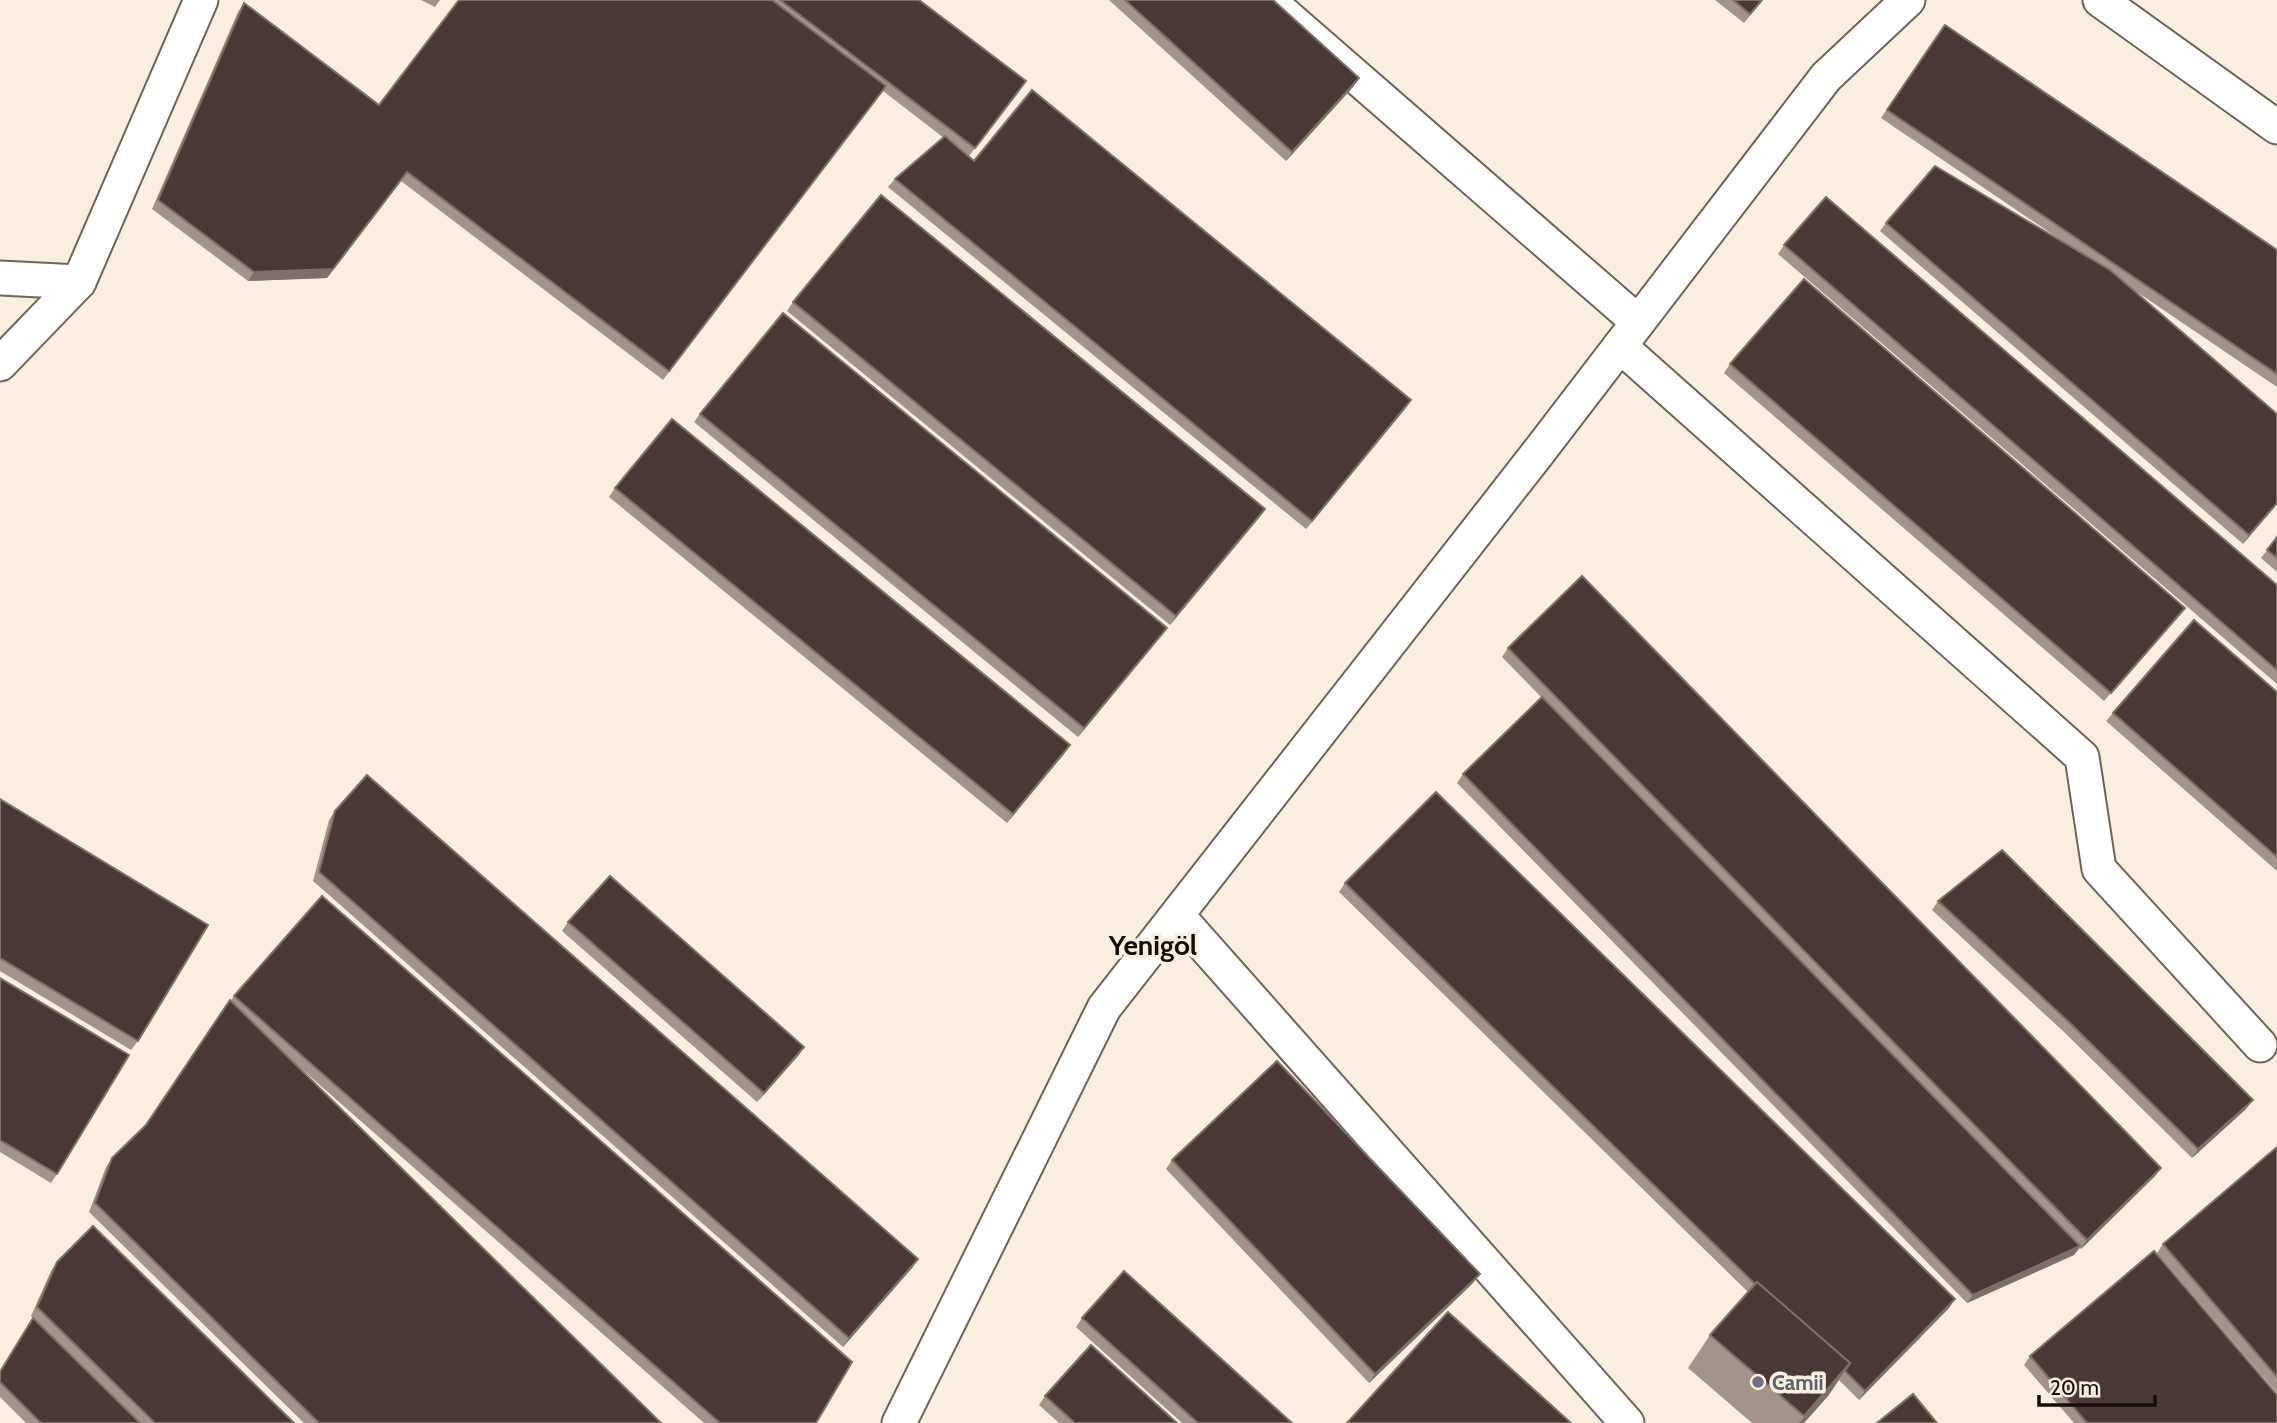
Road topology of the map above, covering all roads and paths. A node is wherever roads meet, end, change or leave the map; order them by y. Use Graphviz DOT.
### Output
graph roads {
  1 [pos="201,0"];
  2 [pos="1268,0"];
  3 [pos="1908,0"];
  4 [pos="2100,0"];
  5 [pos="2277,127"];
  6 [pos="0,278"];
  7 [pos="79,282"];
  8 [pos="1629,334"];
  9 [pos="0,364"];
  10 [pos="1177,915"];
  11 [pos="2260,1045"];
  12 [pos="899,1423"];
  13 [pos="1628,1423"];
  1 -- 7 [label="street"];
  2 -- 8 [label="street"];
  3 -- 8 [label="street"];
  4 -- 5 [label="street"];
  6 -- 7 [label="street"];
  7 -- 9 [label="street"];
  8 -- 10 [label="street"];
  8 -- 11 [label="street"];
  10 -- 12 [label="street"];
  10 -- 13 [label="street"];
}
